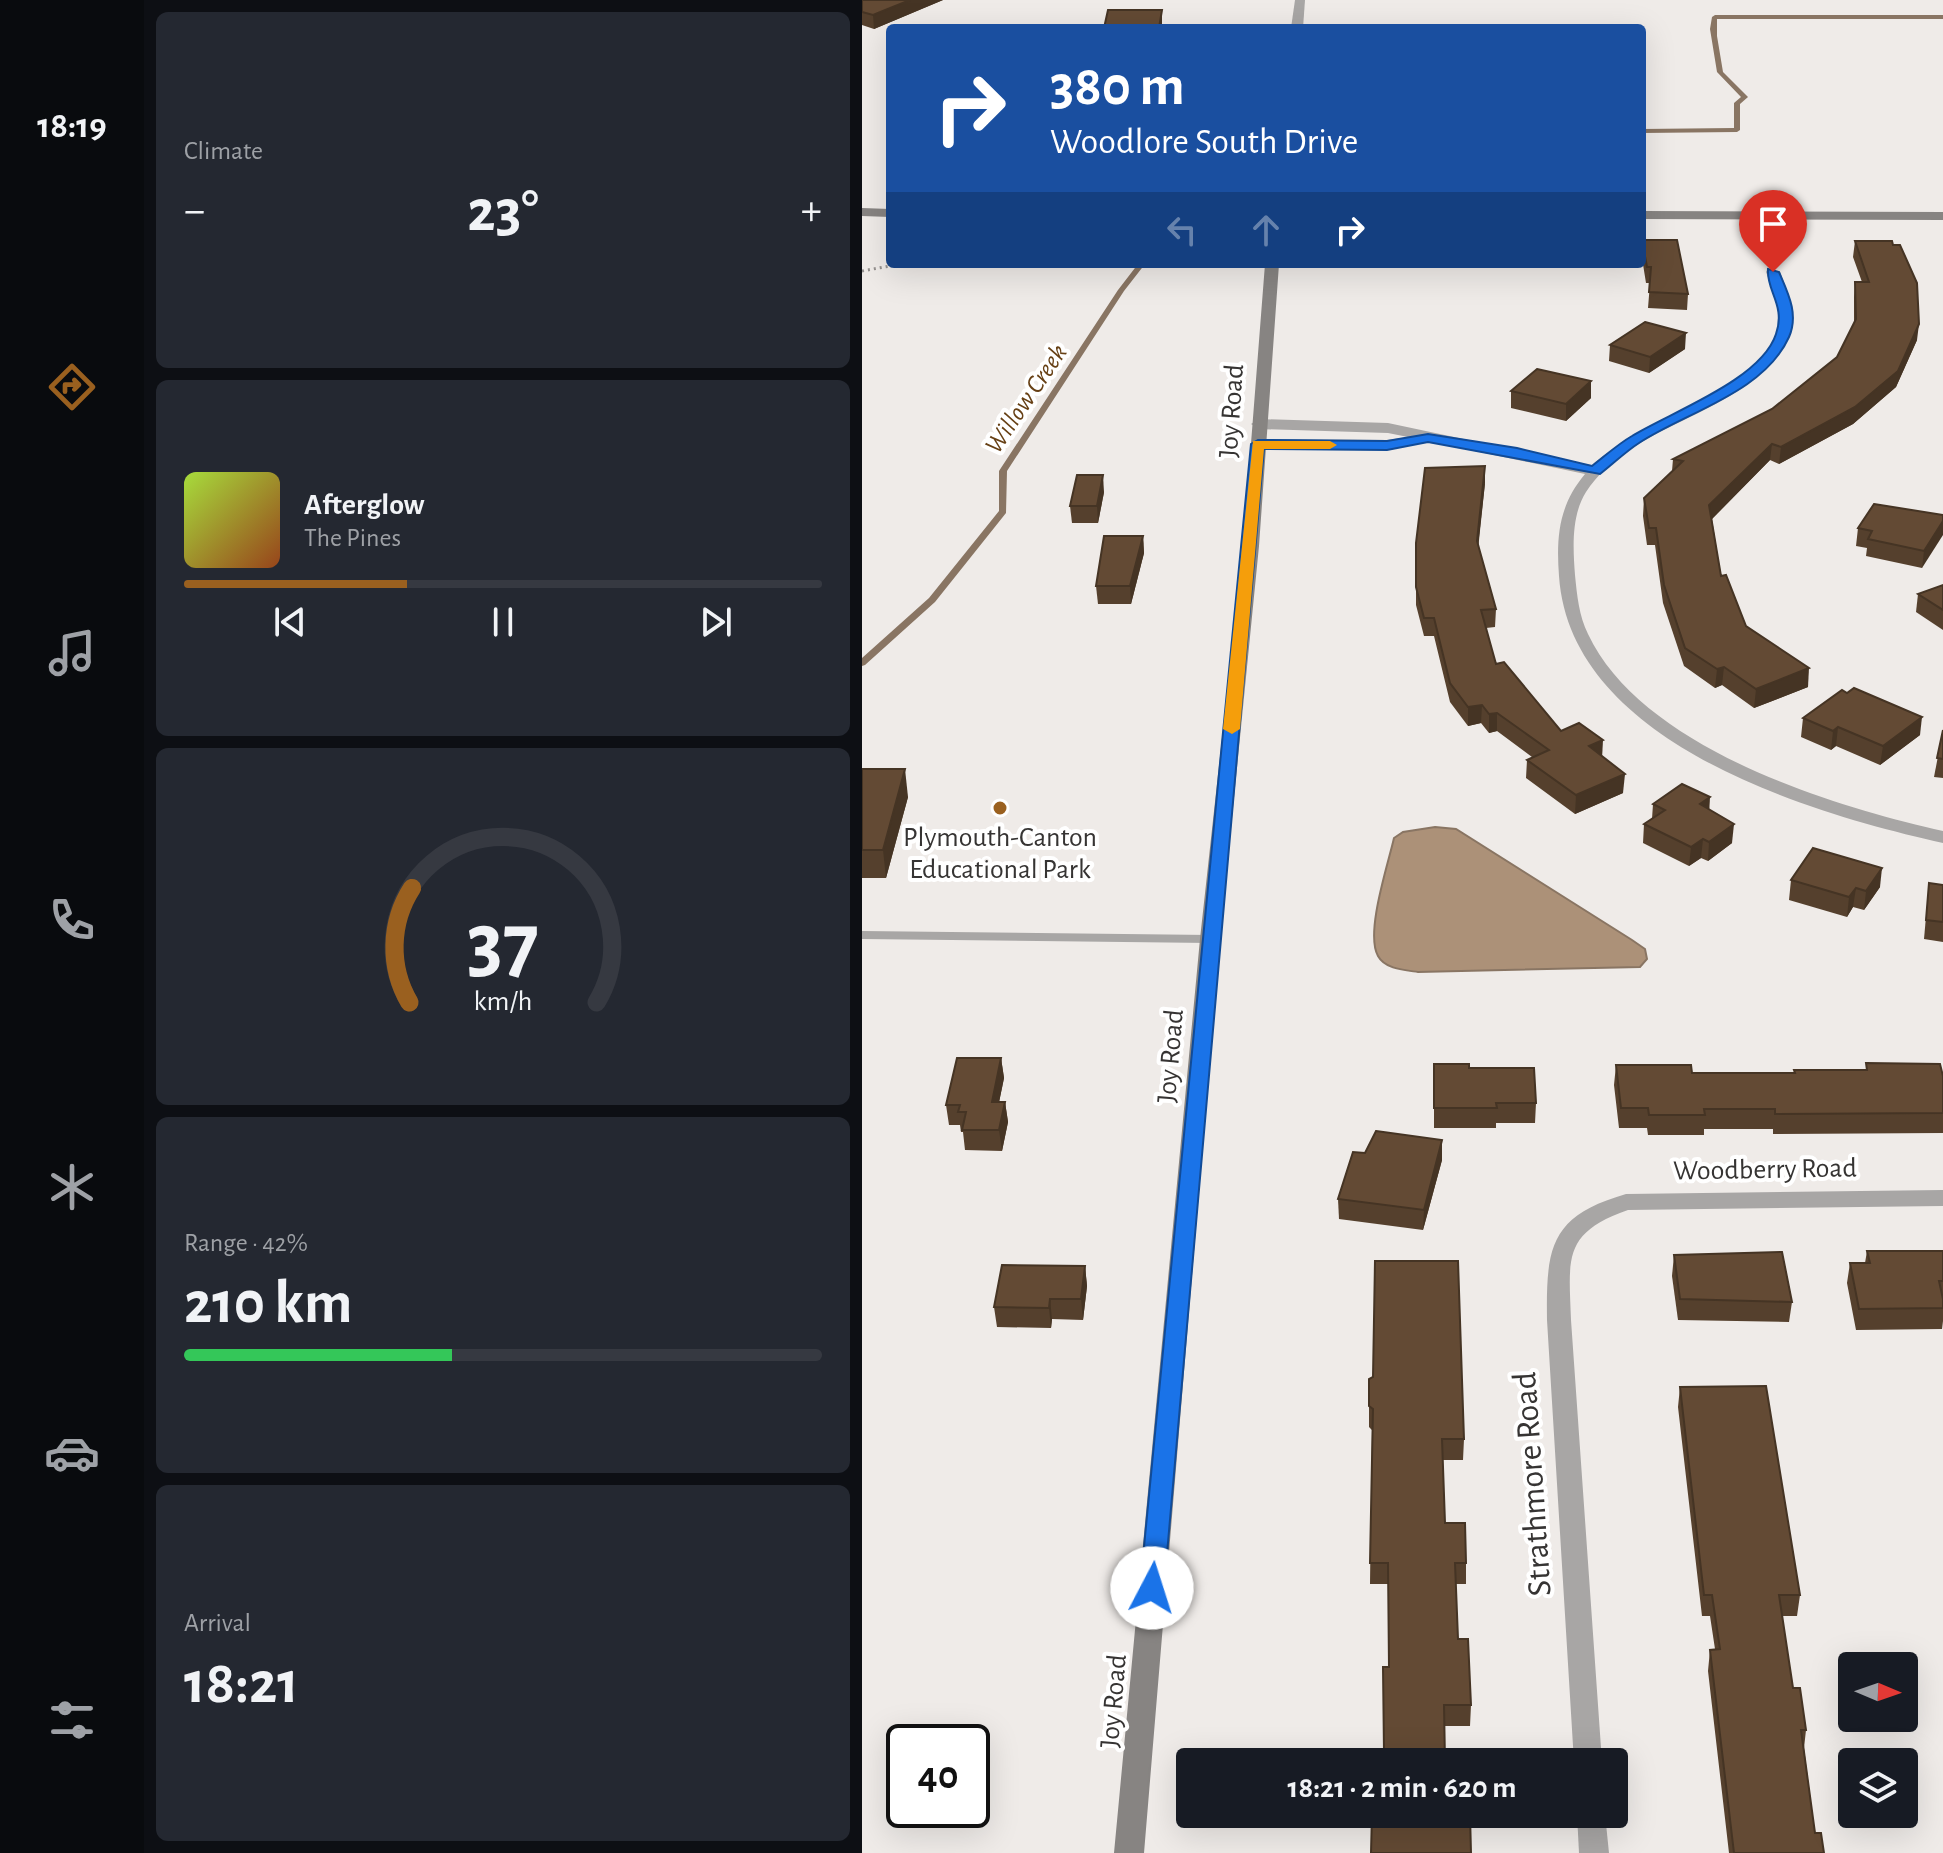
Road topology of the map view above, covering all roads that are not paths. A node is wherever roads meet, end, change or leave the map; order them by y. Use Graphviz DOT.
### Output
graph roads {
  1 [pos="1300,0"];
  2 [pos="1297,24"];
  3 [pos="862,212"];
  4 [pos="886,213"];
  5 [pos="1646,215"];
  6 [pos="1943,216"];
  7 [pos="1272,268"];
  8 [pos="1773,272"];
  9 [pos="1258,434"];
  10 [pos="1595,471"];
  11 [pos="1943,837"];
  12 [pos="862,935"];
  13 [pos="1210,939"];
  14 [pos="1943,1198"];
  15 [pos="1591,1215"];
  16 [pos="1587,1748"];
  17 [pos="1592,1828"];
  18 [pos="1129,1853"];
  19 [pos="1594,1853"];
  1 -- 2 [label="street"];
  3 -- 4 [label="street"];
  5 -- 6 [label="street"];
  7 -- 9 [label="street, Joy Road"];
  8 -- 10 [label="street"];
  9 -- 10 [label="street"];
  9 -- 13 [label="street, Joy Road"];
  10 -- 11 [label="street"];
  12 -- 13 [label="lane"];
  13 -- 18 [label="street, Joy Road"];
  14 -- 15 [label="street, Woodberry Road"];
  15 -- 16 [label="street, Strathmore Road"];
  17 -- 19 [label="street"];
}
